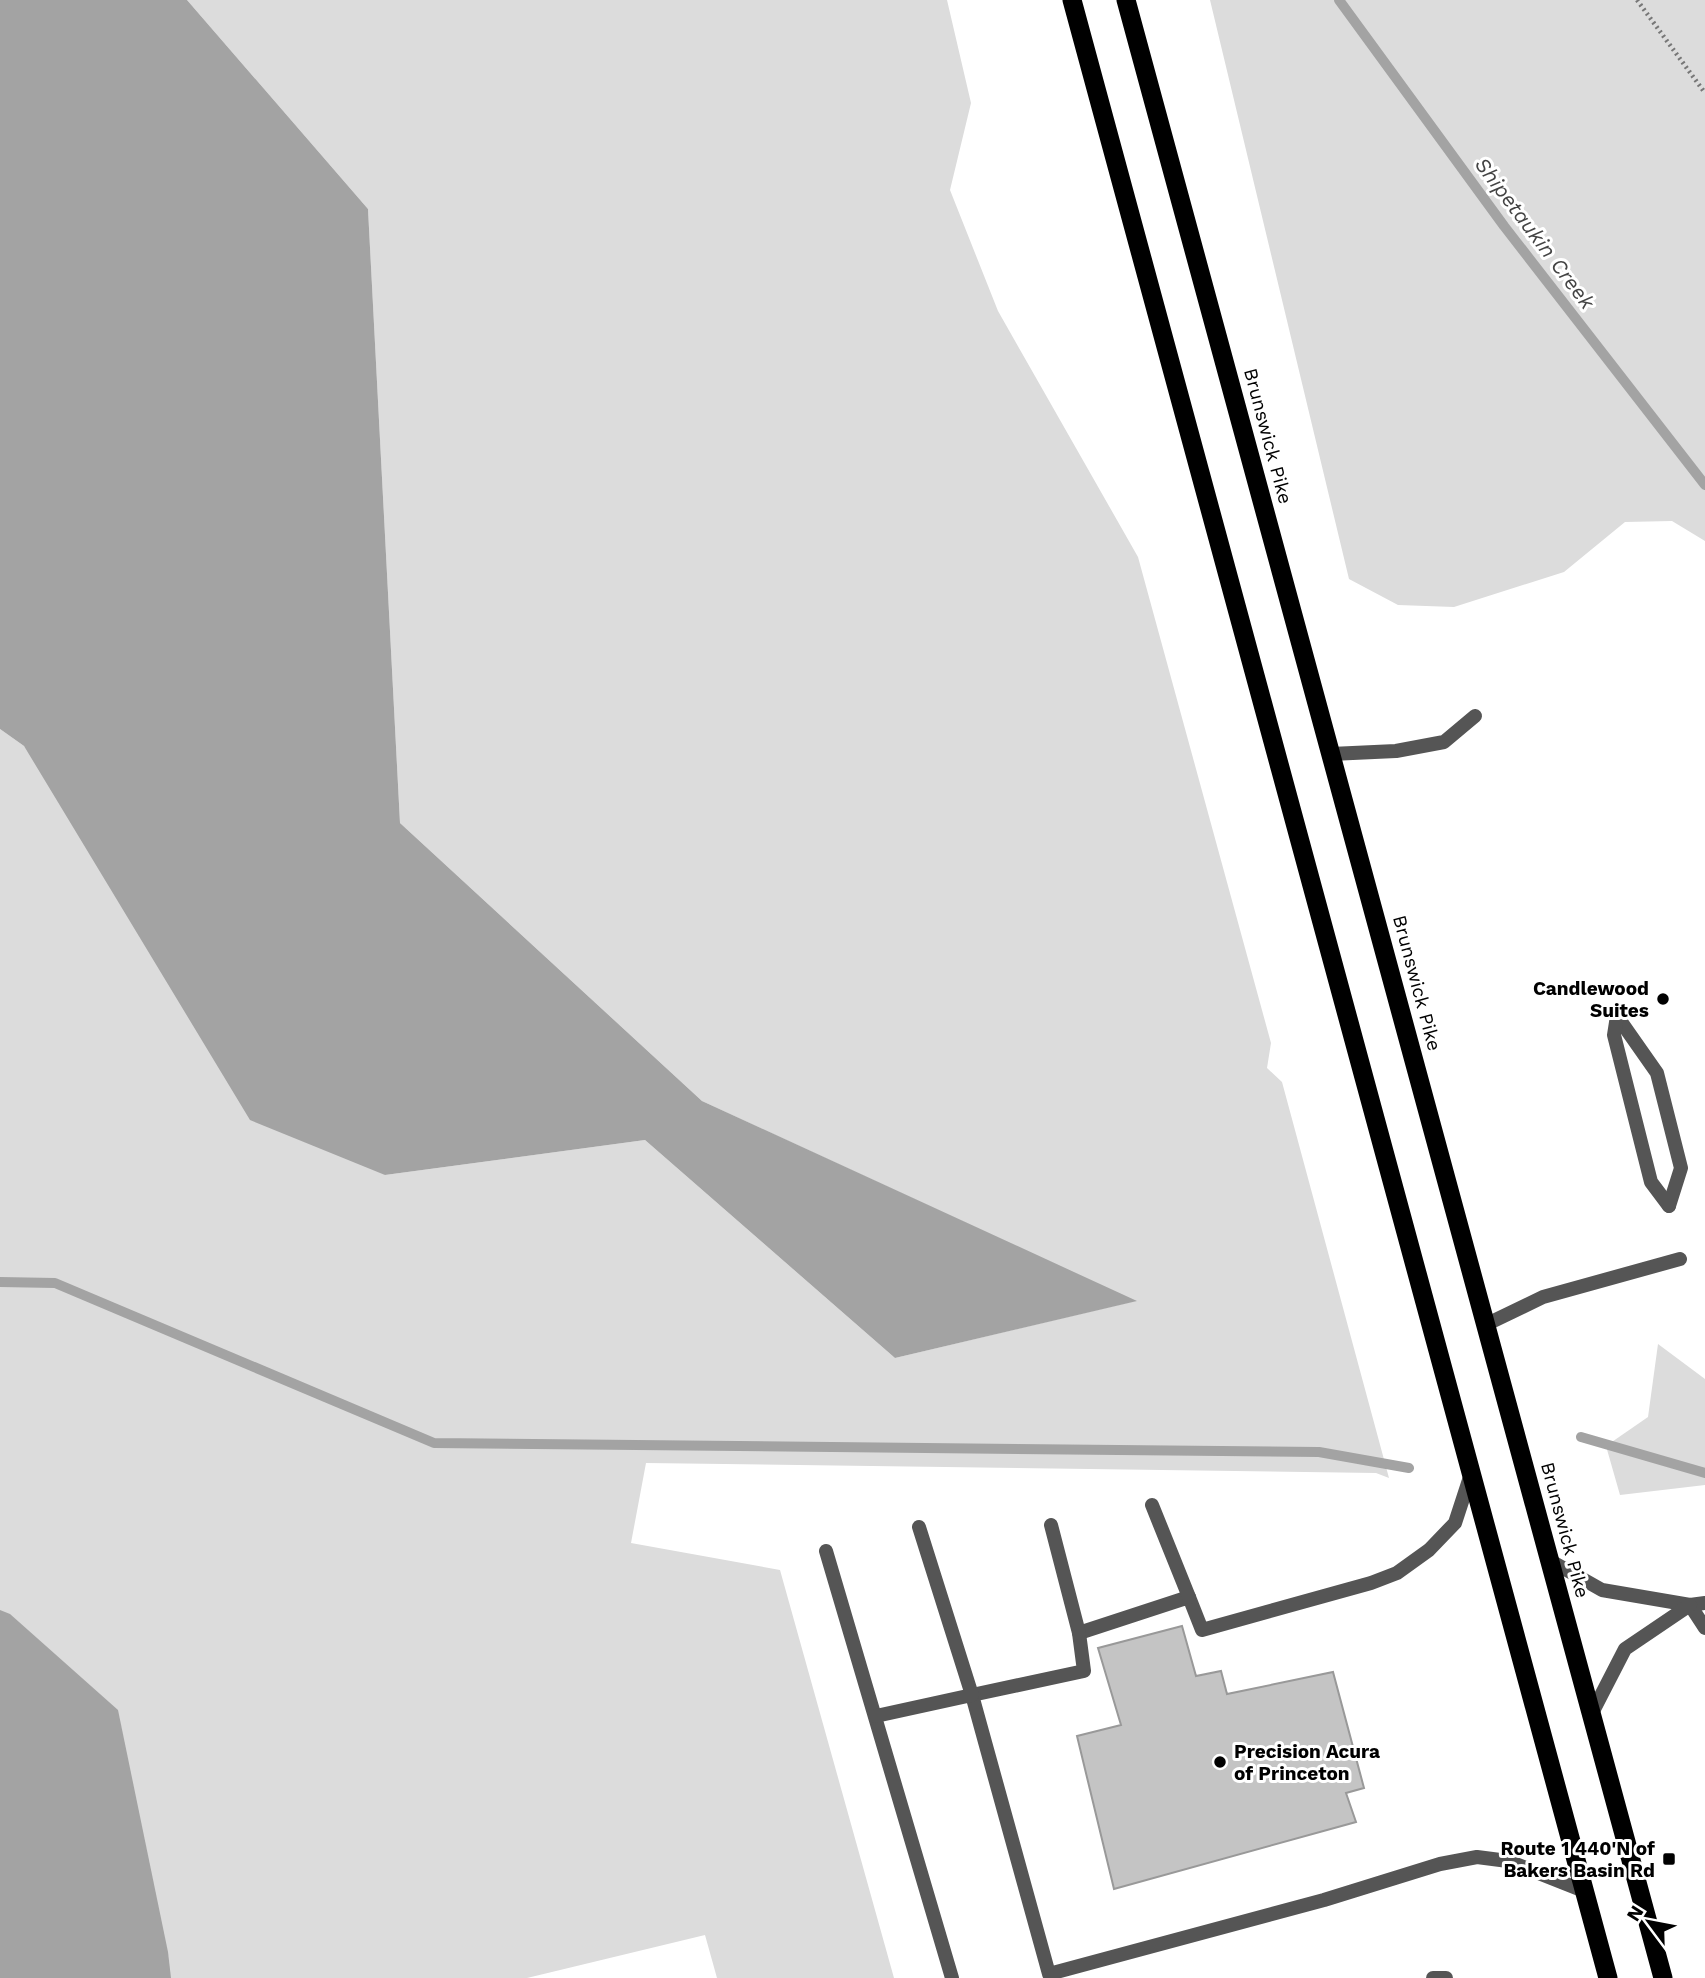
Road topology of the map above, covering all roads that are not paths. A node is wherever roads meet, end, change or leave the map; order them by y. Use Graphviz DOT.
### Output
graph roads {
  1 [pos="1072,0"];
  2 [pos="1126,0"];
  3 [pos="1475,716"];
  4 [pos="1331,754"];
  5 [pos="1669,1206"];
  6 [pos="1680,1259"];
  7 [pos="1485,1325"];
  8 [pos="1471,1474"];
  9 [pos="1152,1505"];
  10 [pos="1051,1525"];
  11 [pos="919,1528"];
  12 [pos="826,1551"];
  13 [pos="1549,1560"];
  14 [pos="1189,1597"];
  15 [pos="1698,1604"];
  16 [pos="1705,1628"];
  17 [pos="1079,1633"];
  18 [pos="972,1695"];
  19 [pos="1591,1715"];
  20 [pos="876,1716"];
  21 [pos="1584,1891"];
  22 [pos="1602,1972"];
  23 [pos="1043,1976"];
  24 [pos="952,1978"];
  25 [pos="1433,1978"];
  26 [pos="1446,1978"];
  27 [pos="1663,1978"];
  1 -- 8 [label="highway"];
  2 -- 4 [label="highway, Brunswick Pike"];
  3 -- 4 [label="lane"];
  4 -- 7 [label="highway, Brunswick Pike"];
  5 -- 5 [label="lane"];
  6 -- 7 [label="lane"];
  7 -- 13 [label="highway, Brunswick Pike"];
  8 -- 14 [label="lane"];
  8 -- 21 [label="highway"];
  9 -- 14 [label="lane"];
  10 -- 17 [label="lane"];
  11 -- 18 [label="lane"];
  12 -- 20 [label="lane"];
  13 -- 15 [label="lane"];
  13 -- 19 [label="highway, Brunswick Pike"];
  14 -- 17 [label="lane"];
  15 -- 16 [label="lane"];
  15 -- 19 [label="lane"];
  17 -- 18 [label="lane"];
  18 -- 20 [label="lane"];
  18 -- 23 [label="lane"];
  19 -- 27 [label="highway, Brunswick Pike"];
  20 -- 24 [label="lane"];
  21 -- 22 [label="highway"];
  21 -- 23 [label="lane"];
  25 -- 26 [label="lane"];
}
